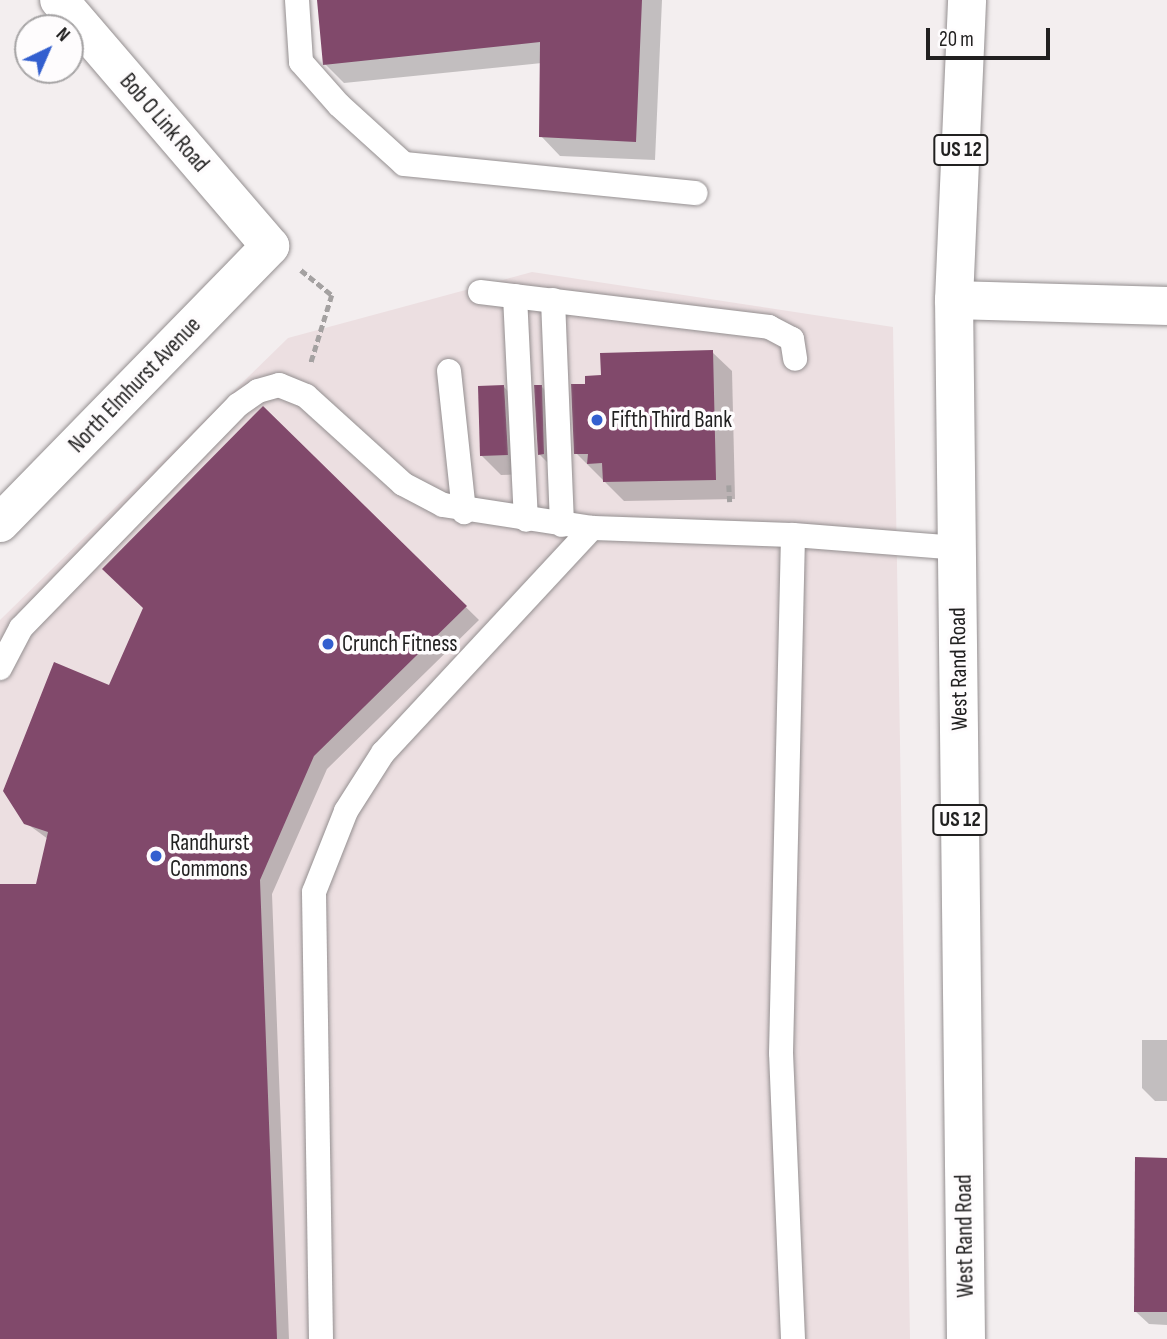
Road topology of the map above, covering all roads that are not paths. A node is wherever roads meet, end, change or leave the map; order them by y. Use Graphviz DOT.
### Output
graph roads {
  1 [pos="59,0"];
  2 [pos="297,0"];
  3 [pos="967,0"];
  4 [pos="696,193"];
  5 [pos="270,246"];
  6 [pos="480,292"];
  7 [pos="515,296"];
  8 [pos="553,300"];
  9 [pos="954,300"];
  10 [pos="1167,306"];
  11 [pos="795,359"];
  12 [pos="449,371"];
  13 [pos="464,512"];
  14 [pos="526,520"];
  15 [pos="0,523"];
  16 [pos="562,525"];
  17 [pos="592,528"];
  18 [pos="793,535"];
  19 [pos="957,548"];
  20 [pos="0,668"];
  21 [pos="321,1339"];
  22 [pos="793,1339"];
  23 [pos="966,1339"];
  1 -- 5 [label="main road, Bob O Link Road"];
  2 -- 4 [label="lane"];
  3 -- 9 [label="main road, West Rand Road / US 12"];
  5 -- 15 [label="main road, North Elmhurst Avenue"];
  6 -- 7 [label="lane"];
  7 -- 8 [label="lane"];
  7 -- 14 [label="lane"];
  8 -- 11 [label="lane"];
  8 -- 16 [label="lane"];
  9 -- 10 [label="main road"];
  9 -- 19 [label="main road, West Rand Road / US 12"];
  12 -- 13 [label="lane"];
  13 -- 14 [label="lane"];
  13 -- 20 [label="lane"];
  14 -- 16 [label="lane"];
  16 -- 17 [label="lane"];
  17 -- 18 [label="lane"];
  17 -- 21 [label="lane"];
  18 -- 19 [label="lane"];
  18 -- 22 [label="lane"];
  19 -- 23 [label="main road, West Rand Road / US 12"];
}
